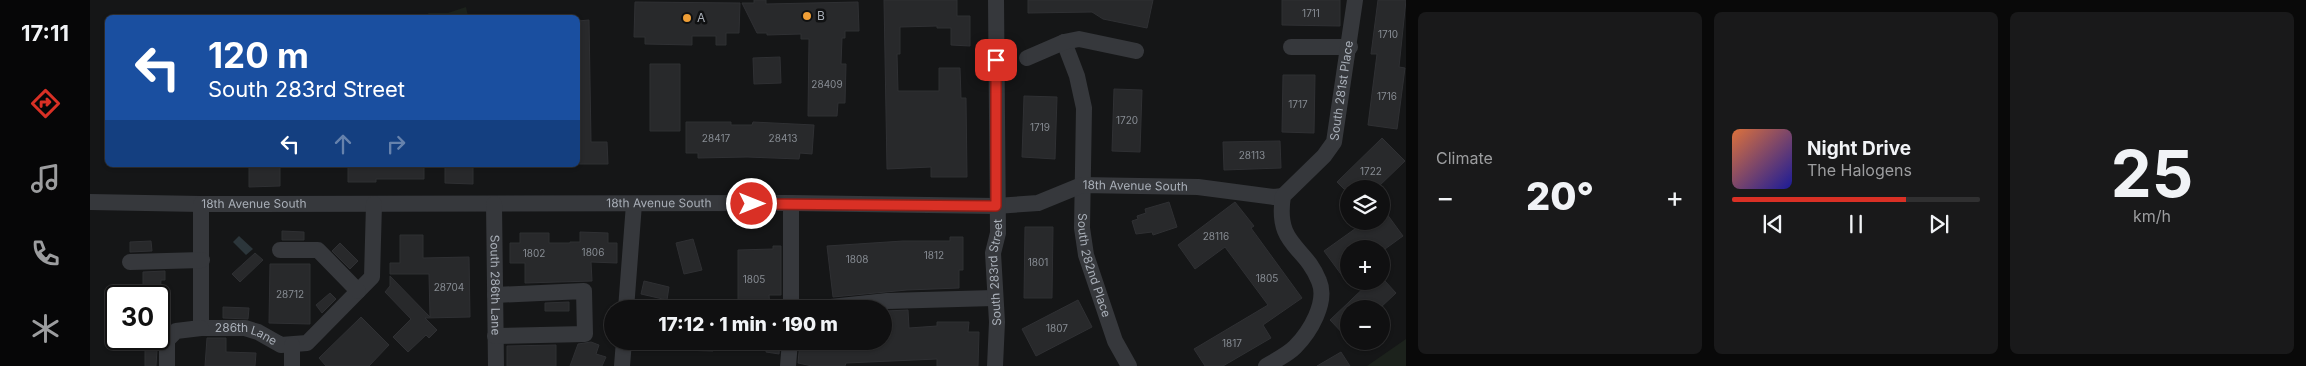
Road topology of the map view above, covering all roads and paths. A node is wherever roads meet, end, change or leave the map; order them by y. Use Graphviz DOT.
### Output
graph roads {
  1 [pos="996,0"];
  2 [pos="1356,0"];
  3 [pos="1064,42"];
  4 [pos="1291,47"];
  5 [pos="1350,47"];
  6 [pos="1136,51"];
  7 [pos="1027,58"];
  8 [pos="1082,185"];
  9 [pos="1283,196"];
  10 [pos="90,202"];
  11 [pos="791,203"];
  12 [pos="201,204"];
  13 [pos="374,204"];
  14 [pos="494,204"];
  15 [pos="634,204"];
  16 [pos="996,206"];
  17 [pos="280,250"];
  18 [pos="202,260"];
  19 [pos="130,262"];
  20 [pos="358,291"];
  21 [pos="495,295"];
  22 [pos="994,298"];
  23 [pos="627,300"];
  24 [pos="791,300"];
  25 [pos="892,301"];
  26 [pos="201,328"];
  27 [pos="495,336"];
  28 [pos="292,345"];
  29 [pos="623,350"];
  30 [pos="789,350"];
  31 [pos="167,366"];
  32 [pos="292,366"];
  33 [pos="496,366"];
  34 [pos="622,366"];
  35 [pos="788,366"];
  36 [pos="995,366"];
  37 [pos="1129,366"];
  38 [pos="1266,366"];
  1 -- 16 [label="street, South 283rd Street"];
  2 -- 5 [label="street, South 281st Place"];
  3 -- 6 [label="street"];
  3 -- 7 [label="street"];
  3 -- 8 [label="street, South 282nd Place"];
  4 -- 5 [label="street"];
  5 -- 9 [label="street, South 281st Place"];
  8 -- 9 [label="street, 18th Avenue South"];
  8 -- 16 [label="street, 18th Avenue South"];
  8 -- 37 [label="street, South 282nd Place"];
  9 -- 38 [label="street"];
  10 -- 12 [label="street, 18th Avenue South"];
  11 -- 15 [label="street, 18th Avenue South"];
  11 -- 16 [label="street, 18th Avenue South"];
  11 -- 24 [label="street"];
  12 -- 13 [label="street, 18th Avenue South"];
  12 -- 18 [label="street, 286th Lane"];
  13 -- 14 [label="street, 18th Avenue South"];
  13 -- 20 [label="street, 286th Lane"];
  14 -- 15 [label="street, 18th Avenue South"];
  14 -- 21 [label="street, South 286th Lane"];
  15 -- 23 [label="street"];
  16 -- 22 [label="street, South 283rd Street"];
  17 -- 20 [label="street"];
  18 -- 19 [label="street"];
  18 -- 26 [label="street, 286th Lane"];
  20 -- 28 [label="street, 286th Lane"];
  21 -- 27 [label="street, South 286th Lane"];
  21 -- 27 [label="street"];
  22 -- 25 [label="street"];
  22 -- 36 [label="street, South 283rd Street"];
  26 -- 28 [label="street, 286th Lane"];
  26 -- 31 [label="street"];
  27 -- 33 [label="street, South 286th Lane"];
  28 -- 32 [label="street"];
  29 -- 34 [label="street"];
  30 -- 35 [label="street"];
}
